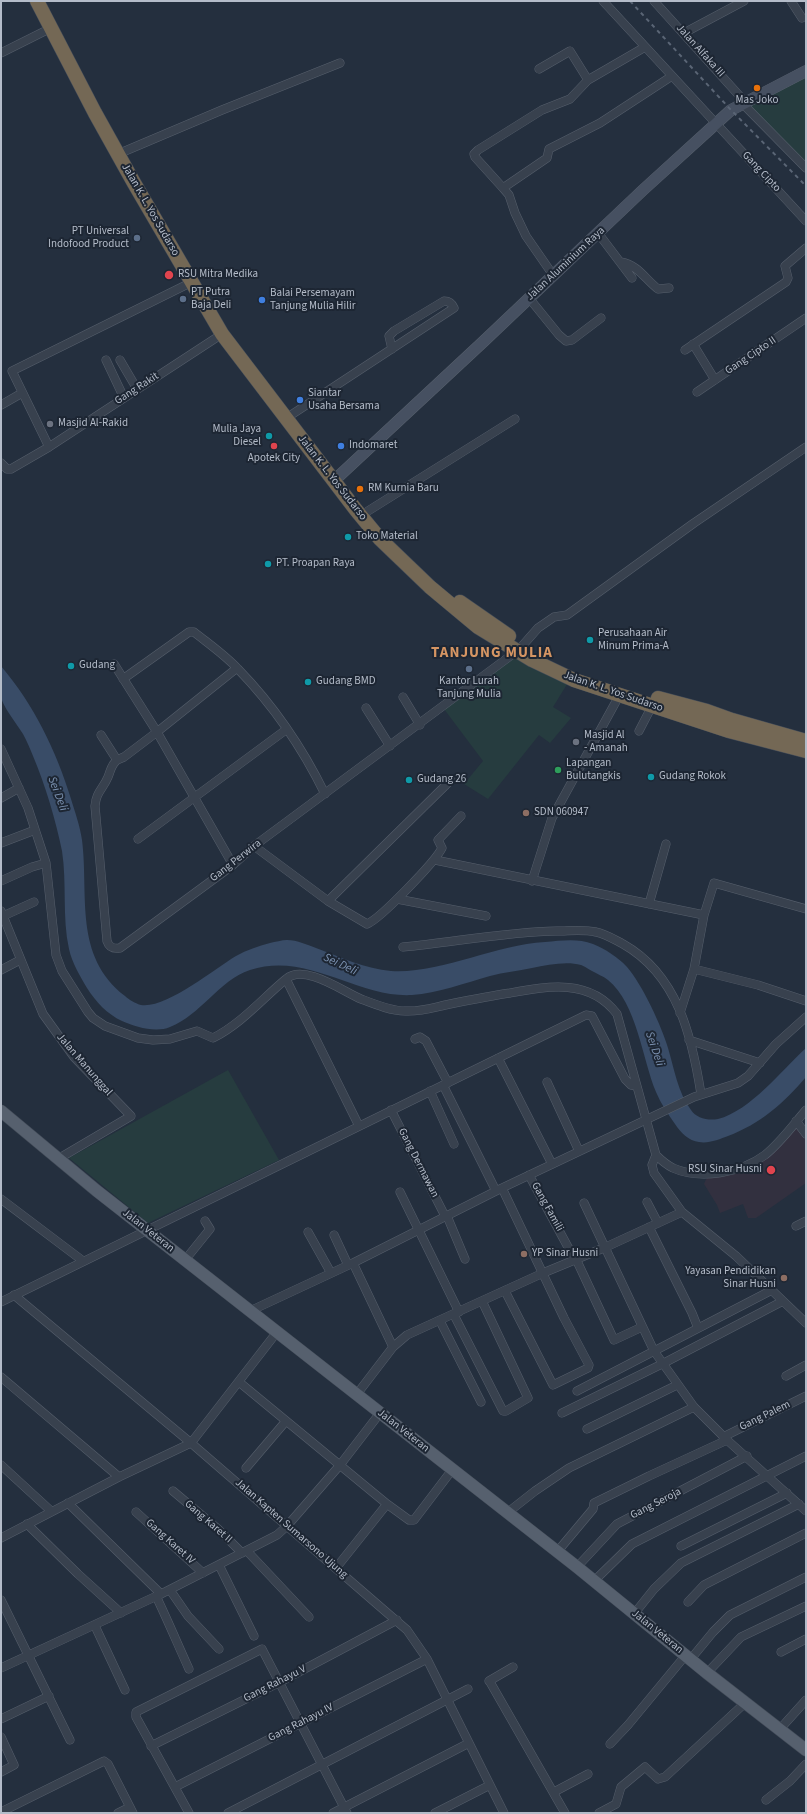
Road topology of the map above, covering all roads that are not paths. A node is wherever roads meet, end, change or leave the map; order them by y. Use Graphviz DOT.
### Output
graph roads {
  1 [pos="37,1"];
  2 [pos="46,1"];
  3 [pos="603,1"];
  4 [pos="654,1"];
  5 [pos="744,1"];
  6 [pos="791,1"];
  7 [pos="802,18"];
  8 [pos="51,28"];
  9 [pos="684,33"];
  10 [pos="645,47"];
  11 [pos="1,53"];
  12 [pos="340,63"];
  13 [pos="539,69"];
  14 [pos="806,71"];
  15 [pos="672,76"];
  16 [pos="588,80"];
  17 [pos="744,102"];
  18 [pos="716,124"];
  19 [pos="122,152"];
  20 [pos="806,168"];
  21 [pos="503,188"];
  22 [pos="806,221"];
  23 [pos="598,233"];
  24 [pos="806,248"];
  25 [pos="621,262"];
  26 [pos="553,275"];
  27 [pos="191,276"];
  28 [pos="632,278"];
  29 [pos="669,288"];
  30 [pos="529,298"];
  31 [pos="601,318"];
  32 [pos="806,318"];
  33 [pos="222,334"];
  34 [pos="693,344"];
  35 [pos="392,349"];
  36 [pos="685,350"];
  37 [pos="106,360"];
  38 [pos="120,360"];
  39 [pos="715,380"];
  40 [pos="137,389"];
  41 [pos="696,392"];
  42 [pos="22,393"];
  43 [pos="124,398"];
  44 [pos="1,405"];
  45 [pos="291,415"];
  46 [pos="515,419"];
  47 [pos="49,446"];
  48 [pos="806,447"];
  49 [pos="1,463"];
  50 [pos="336,478"];
  51 [pos="368,511"];
  52 [pos="520,648"];
  53 [pos="114,664"];
  54 [pos="237,668"];
  55 [pos="123,679"];
  56 [pos="619,696"];
  57 [pos="403,697"];
  58 [pos="652,706"];
  59 [pos="366,708"];
  60 [pos="420,725"];
  61 [pos="287,730"];
  62 [pos="639,731"];
  63 [pos="157,732"];
  64 [pos="101,735"];
  65 [pos="806,741"];
  66 [pos="390,746"];
  67 [pos="1,749"];
  68 [pos="806,751"];
  69 [pos="117,760"];
  70 [pos="451,780"];
  71 [pos="19,788"];
  72 [pos="324,794"];
  73 [pos="1,798"];
  74 [pos="195,798"];
  75 [pos="460,816"];
  76 [pos="35,830"];
  77 [pos="138,839"];
  78 [pos="1,843"];
  79 [pos="666,844"];
  80 [pos="254,846"];
  81 [pos="434,860"];
  82 [pos="46,863"];
  83 [pos="233,865"];
  84 [pos="1,881"];
  85 [pos="532,881"];
  86 [pos="397,899"];
  87 [pos="328,901"];
  88 [pos="34,902"];
  89 [pos="649,904"];
  90 [pos="806,909"];
  91 [pos="2,915"];
  92 [pos="704,915"];
  93 [pos="486,916"];
  94 [pos="403,947"];
  95 [pos="20,960"];
  96 [pos="694,969"];
  97 [pos="1,970"];
  98 [pos="286,978"];
  99 [pos="806,1001"];
  100 [pos="680,1013"];
  101 [pos="806,1017"];
  102 [pos="414,1039"];
  103 [pos="689,1040"];
  104 [pos="498,1058"];
  105 [pos="760,1063"];
  106 [pos="546,1082"];
  107 [pos="446,1084"];
  108 [pos="636,1086"];
  109 [pos="430,1092"];
  110 [pos="698,1096"];
  111 [pos="391,1110"];
  112 [pos="806,1110"];
  113 [pos="1,1111"];
  114 [pos="645,1121"];
  115 [pos="796,1121"];
  116 [pos="359,1126"];
  117 [pos="806,1134"];
  118 [pos="454,1144"];
  119 [pos="579,1151"];
  120 [pos="656,1155"];
  121 [pos="58,1159"];
  122 [pos="552,1164"];
  123 [pos="529,1175"];
  124 [pos="499,1189"];
  125 [pos="400,1192"];
  126 [pos="1,1199"];
  127 [pos="584,1202"];
  128 [pos="647,1202"];
  129 [pos="682,1212"];
  130 [pos="446,1216"];
  131 [pos="205,1221"];
  132 [pos="806,1221"];
  133 [pos="658,1223"];
  134 [pos="796,1226"];
  135 [pos="649,1227"];
  136 [pos="146,1229"];
  137 [pos="418,1230"];
  138 [pos="308,1232"];
  139 [pos="334,1235"];
  140 [pos="606,1247"];
  141 [pos="465,1259"];
  142 [pos="185,1260"];
  143 [pos="576,1260"];
  144 [pos="83,1261"];
  145 [pos="351,1264"];
  146 [pos="331,1273"];
  147 [pos="543,1273"];
  148 [pos="772,1290"];
  149 [pos="505,1291"];
  150 [pos="14,1295"];
  151 [pos="482,1301"];
  152 [pos="783,1301"];
  153 [pos="1,1302"];
  154 [pos="250,1311"];
  155 [pos="456,1313"];
  156 [pos="440,1322"];
  157 [pos="806,1323"];
  158 [pos="642,1327"];
  159 [pos="698,1328"];
  160 [pos="277,1332"];
  161 [pos="393,1347"];
  162 [pos="654,1351"];
  163 [pos="662,1364"];
  164 [pos="806,1365"];
  165 [pos="786,1376"];
  166 [pos="1,1377"];
  167 [pos="239,1382"];
  168 [pos="677,1384"];
  169 [pos="577,1391"];
  170 [pos="357,1394"];
  171 [pos="806,1396"];
  172 [pos="481,1402"];
  173 [pos="694,1407"];
  174 [pos="380,1413"];
  175 [pos="562,1413"];
  176 [pos="286,1421"];
  177 [pos="587,1429"];
  178 [pos="725,1438"];
  179 [pos="191,1443"];
  180 [pos="747,1456"];
  181 [pos="806,1456"];
  182 [pos="1,1465"];
  183 [pos="340,1465"];
  184 [pos="246,1468"];
  185 [pos="452,1470"];
  186 [pos="766,1476"];
  187 [pos="119,1477"];
  188 [pos="173,1491"];
  189 [pos="787,1493"];
  190 [pos="68,1503"];
  191 [pos="387,1504"];
  192 [pos="799,1504"];
  193 [pos="806,1510"];
  194 [pos="51,1511"];
  195 [pos="136,1512"];
  196 [pos="507,1512"];
  197 [pos="27,1524"];
  198 [pos="287,1526"];
  199 [pos="806,1533"];
  200 [pos="1,1538"];
  201 [pos="681,1546"];
  202 [pos="244,1552"];
  203 [pos="557,1552"];
  204 [pos="219,1565"];
  205 [pos="577,1567"];
  206 [pos="336,1568"];
  207 [pos="203,1573"];
  208 [pos="806,1577"];
  209 [pos="594,1581"];
  210 [pos="170,1590"];
  211 [pos="159,1595"];
  212 [pos="1,1600"];
  213 [pos="688,1602"];
  214 [pos="806,1606"];
  215 [pos="121,1612"];
  216 [pos="634,1614"];
  217 [pos="309,1617"];
  218 [pos="397,1620"];
  219 [pos="95,1626"];
  220 [pos="254,1636"];
  221 [pos="806,1639"];
  222 [pos="219,1650"];
  223 [pos="782,1652"];
  224 [pos="29,1655"];
  225 [pos="688,1658"];
  226 [pos="427,1659"];
  227 [pos="513,1667"];
  228 [pos="1,1668"];
  229 [pos="190,1669"];
  230 [pos="707,1673"];
  231 [pos="280,1682"];
  232 [pos="468,1689"];
  233 [pos="124,1690"];
  234 [pos="49,1696"];
  235 [pos="806,1700"];
  236 [pos="447,1701"];
  237 [pos="745,1703"];
  238 [pos="1,1719"];
  239 [pos="301,1723"];
  240 [pos="780,1729"];
  241 [pos="1,1737"];
  242 [pos="70,1740"];
  243 [pos="469,1743"];
  244 [pos="610,1744"];
  245 [pos="152,1746"];
  246 [pos="806,1750"];
  247 [pos="806,1764"];
  248 [pos="323,1765"];
  249 [pos="1,1772"];
  250 [pos="588,1774"];
  251 [pos="490,1785"];
  252 [pos="175,1787"];
  253 [pos="554,1792"];
  254 [pos="766,1800"];
  255 [pos="131,1810"];
  256 [pos="345,1810"];
  257 [pos="1,1812"];
  258 [pos="118,1813"];
  259 [pos="189,1813"];
  260 [pos="228,1813"];
  261 [pos="333,1813"];
  262 [pos="435,1813"];
  263 [pos="504,1813"];
  264 [pos="565,1813"];
  265 [pos="599,1813"];
  1 -- 8 [label="highway, Jalan K. L. Yos Sudarso"];
  2 -- 19 [label="highway, Jalan K. L. Yos Sudarso"];
  3 -- 10 [label="street, Gang Cipto"];
  4 -- 9 [label="street, Jalan Alfaka III"];
  5 -- 9 [label="street"];
  6 -- 7 [label="street"];
  8 -- 11 [label="street"];
  8 -- 19 [label="highway, Jalan K. L. Yos Sudarso"];
  9 -- 17 [label="street, Jalan Alfaka III"];
  10 -- 15 [label="street, Gang Cipto"];
  10 -- 16 [label="street"];
  12 -- 19 [label="street"];
  13 -- 16 [label="street"];
  14 -- 17 [label="main road, Jalan Aluminium Raya"];
  15 -- 18 [label="street, Gang Cipto"];
  15 -- 21 [label="street"];
  16 -- 21 [label="street"];
  17 -- 18 [label="main road, Jalan Aluminium Raya"];
  17 -- 20 [label="street, Jalan Alfaka III"];
  18 -- 22 [label="street, Gang Cipto"];
  18 -- 23 [label="main road, Jalan Aluminium Raya"];
  19 -- 27 [label="highway, Jalan K. L. Yos Sudarso"];
  21 -- 26 [label="street"];
  23 -- 25 [label="street"];
  23 -- 26 [label="main road, Jalan Aluminium Raya"];
  24 -- 34 [label="street"];
  25 -- 28 [label="street"];
  25 -- 29 [label="street"];
  26 -- 30 [label="main road, Jalan Aluminium Raya"];
  27 -- 33 [label="highway, Jalan K. L. Yos Sudarso"];
  27 -- 42 [label="street"];
  27 -- 45 [label="highway, Jalan K. L. Yos Sudarso"];
  30 -- 31 [label="street"];
  30 -- 50 [label="main road, Jalan Aluminium Raya"];
  32 -- 39 [label="street, Gang Cipto II"];
  33 -- 40 [label="street, Gang Rakit"];
  33 -- 50 [label="highway, Jalan K. L. Yos Sudarso"];
  34 -- 36 [label="street"];
  34 -- 39 [label="street"];
  35 -- 35 [label="street"];
  35 -- 45 [label="street"];
  37 -- 43 [label="street"];
  38 -- 40 [label="street"];
  39 -- 41 [label="street, Gang Cipto II"];
  40 -- 43 [label="street, Gang Rakit"];
  42 -- 44 [label="street"];
  42 -- 47 [label="street"];
  43 -- 47 [label="street, Gang Rakit"];
  45 -- 50 [label="highway, Jalan K. L. Yos Sudarso"];
  46 -- 51 [label="street"];
  47 -- 49 [label="street, Gang Rakit"];
  48 -- 52 [label="street, Gang Perwira"];
  50 -- 51 [label="highway, Jalan K. L. Yos Sudarso"];
  50 -- 52 [label="highway, Jalan K. L. Yos Sudarso"];
  51 -- 52 [label="highway, Jalan K. L. Yos Sudarso"];
  52 -- 56 [label="highway, Jalan K. L. Yos Sudarso"];
  52 -- 60 [label="street, Gang Perwira"];
  52 -- 65 [label="highway, Jalan K. L. Yos Sudarso"];
  53 -- 55 [label="street"];
  54 -- 55 [label="street"];
  54 -- 61 [label="street"];
  54 -- 63 [label="street"];
  55 -- 63 [label="street"];
  56 -- 58 [label="highway, Jalan K. L. Yos Sudarso"];
  56 -- 85 [label="street"];
  57 -- 60 [label="street"];
  58 -- 62 [label="street"];
  58 -- 68 [label="highway, Jalan K. L. Yos Sudarso"];
  59 -- 66 [label="street"];
  60 -- 66 [label="street, Gang Perwira"];
  61 -- 72 [label="street"];
  61 -- 74 [label="street"];
  63 -- 69 [label="street"];
  63 -- 74 [label="street"];
  64 -- 69 [label="street"];
  66 -- 72 [label="street, Gang Perwira"];
  67 -- 71 [label="street"];
  69 -- 83 [label="street, Gang Perwira"];
  70 -- 87 [label="street"];
  71 -- 73 [label="street"];
  71 -- 76 [label="street"];
  72 -- 80 [label="street, Gang Perwira"];
  74 -- 77 [label="street"];
  74 -- 83 [label="street"];
  75 -- 81 [label="street"];
  76 -- 78 [label="street"];
  76 -- 82 [label="street"];
  79 -- 89 [label="street"];
  80 -- 83 [label="street, Gang Perwira"];
  80 -- 87 [label="street"];
  81 -- 85 [label="street"];
  81 -- 86 [label="street"];
  82 -- 84 [label="street"];
  82 -- 98 [label="street"];
  85 -- 89 [label="street"];
  86 -- 87 [label="street"];
  86 -- 93 [label="street"];
  88 -- 91 [label="street"];
  89 -- 92 [label="street"];
  90 -- 92 [label="street"];
  91 -- 95 [label="street, Jalan Manunggal"];
  92 -- 96 [label="street"];
  94 -- 100 [label="street"];
  95 -- 97 [label="street"];
  95 -- 121 [label="street, Jalan Manunggal"];
  96 -- 99 [label="street"];
  96 -- 100 [label="street"];
  98 -- 108 [label="street"];
  98 -- 116 [label="street"];
  100 -- 103 [label="street"];
  101 -- 105 [label="street"];
  102 -- 107 [label="street"];
  103 -- 105 [label="street"];
  103 -- 110 [label="street"];
  104 -- 107 [label="street"];
  104 -- 108 [label="street"];
  104 -- 122 [label="street"];
  105 -- 110 [label="street"];
  106 -- 119 [label="street"];
  107 -- 109 [label="street"];
  107 -- 124 [label="street"];
  108 -- 114 [label="street"];
  109 -- 111 [label="street"];
  109 -- 118 [label="street"];
  110 -- 114 [label="street"];
  111 -- 116 [label="street"];
  111 -- 130 [label="street, Gang Dermawan"];
  112 -- 115 [label="street"];
  113 -- 121 [label="main road, Jalan Veteran"];
  114 -- 119 [label="street"];
  114 -- 120 [label="street"];
  115 -- 117 [label="street"];
  115 -- 120 [label="street"];
  116 -- 136 [label="street"];
  119 -- 122 [label="street"];
  120 -- 129 [label="street"];
  121 -- 136 [label="main road, Jalan Veteran"];
  122 -- 123 [label="street"];
  123 -- 124 [label="street"];
  123 -- 143 [label="street, Gang Famili"];
  124 -- 130 [label="street"];
  124 -- 147 [label="street"];
  125 -- 137 [label="street"];
  126 -- 144 [label="street"];
  127 -- 140 [label="street"];
  128 -- 133 [label="street"];
  129 -- 133 [label="street"];
  129 -- 148 [label="street"];
  130 -- 137 [label="street"];
  130 -- 141 [label="street, Gang Dermawan"];
  131 -- 142 [label="street"];
  132 -- 134 [label="street"];
  133 -- 135 [label="street"];
  135 -- 140 [label="street"];
  135 -- 159 [label="street"];
  136 -- 142 [label="main road, Jalan Veteran"];
  136 -- 144 [label="street"];
  137 -- 145 [label="street"];
  137 -- 155 [label="street"];
  138 -- 146 [label="street"];
  139 -- 145 [label="street"];
  140 -- 143 [label="street"];
  140 -- 158 [label="street"];
  142 -- 154 [label="main road, Jalan Veteran"];
  143 -- 147 [label="street"];
  143 -- 158 [label="street, Gang Famili"];
  144 -- 150 [label="street"];
  145 -- 146 [label="street"];
  145 -- 161 [label="street"];
  146 -- 154 [label="street"];
  147 -- 149 [label="street"];
  147 -- 149 [label="street"];
  148 -- 152 [label="street"];
  148 -- 159 [label="street"];
  149 -- 151 [label="street"];
  150 -- 153 [label="street"];
  150 -- 179 [label="street, Jalan Kapten Sumarsono Ujung"];
  151 -- 155 [label="street"];
  151 -- 155 [label="street"];
  152 -- 157 [label="street"];
  152 -- 163 [label="street"];
  154 -- 160 [label="main road, Jalan Veteran"];
  155 -- 156 [label="street"];
  156 -- 161 [label="street"];
  156 -- 172 [label="street"];
  158 -- 162 [label="street"];
  159 -- 162 [label="street"];
  160 -- 167 [label="street"];
  160 -- 170 [label="main road, Jalan Veteran"];
  161 -- 170 [label="street"];
  162 -- 163 [label="street"];
  162 -- 169 [label="street"];
  163 -- 168 [label="street"];
  163 -- 175 [label="street"];
  164 -- 165 [label="street"];
  166 -- 187 [label="street"];
  167 -- 176 [label="street"];
  167 -- 179 [label="street"];
  168 -- 173 [label="street"];
  168 -- 177 [label="street"];
  170 -- 174 [label="main road, Jalan Veteran"];
  171 -- 178 [label="street, Gang Palem"];
  173 -- 178 [label="street"];
  173 -- 196 [label="street"];
  174 -- 183 [label="street"];
  174 -- 185 [label="main road, Jalan Veteran"];
  176 -- 183 [label="street"];
  176 -- 184 [label="street"];
  178 -- 180 [label="street"];
  178 -- 203 [label="street, Gang Palem"];
  179 -- 187 [label="street"];
  179 -- 198 [label="street, Jalan Kapten Sumarsono Ujung"];
  180 -- 186 [label="street"];
  180 -- 205 [label="street, Gang Seroja"];
  181 -- 186 [label="street"];
  182 -- 194 [label="street"];
  183 -- 191 [label="street"];
  183 -- 198 [label="street"];
  185 -- 191 [label="street"];
  185 -- 196 [label="main road, Jalan Veteran"];
  186 -- 189 [label="street"];
  186 -- 209 [label="street"];
  187 -- 190 [label="street"];
  188 -- 202 [label="street, Gang Karet II"];
  189 -- 192 [label="street"];
  189 -- 201 [label="street"];
  190 -- 194 [label="street"];
  190 -- 211 [label="street"];
  191 -- 206 [label="street"];
  192 -- 193 [label="street"];
  192 -- 216 [label="street"];
  194 -- 197 [label="street"];
  195 -- 207 [label="street, Gang Karet IV"];
  196 -- 203 [label="main road, Jalan Veteran"];
  197 -- 200 [label="street"];
  197 -- 215 [label="street"];
  198 -- 202 [label="street"];
  198 -- 206 [label="street, Jalan Kapten Sumarsono Ujung"];
  199 -- 213 [label="street"];
  202 -- 204 [label="street"];
  202 -- 217 [label="street, Gang Karet II"];
  203 -- 205 [label="main road, Jalan Veteran"];
  204 -- 207 [label="street"];
  204 -- 220 [label="street"];
  205 -- 209 [label="main road, Jalan Veteran"];
  206 -- 218 [label="street, Jalan Kapten Sumarsono Ujung"];
  207 -- 210 [label="street"];
  208 -- 225 [label="street"];
  209 -- 216 [label="main road, Jalan Veteran"];
  210 -- 211 [label="street"];
  210 -- 222 [label="street"];
  211 -- 215 [label="street"];
  211 -- 229 [label="street"];
  212 -- 224 [label="street"];
  214 -- 230 [label="street"];
  215 -- 219 [label="street"];
  216 -- 225 [label="main road, Jalan Veteran"];
  218 -- 226 [label="street, Jalan Kapten Sumarsono Ujung"];
  218 -- 231 [label="street, Gang Rahayu V"];
  219 -- 224 [label="street"];
  219 -- 233 [label="street"];
  221 -- 223 [label="street"];
  224 -- 228 [label="street"];
  224 -- 234 [label="street"];
  225 -- 230 [label="main road, Jalan Veteran"];
  225 -- 244 [label="street"];
  226 -- 236 [label="street, Jalan Kapten Sumarsono Ujung"];
  226 -- 239 [label="street, Gang Rahayu IV"];
  227 -- 253 [label="street"];
  230 -- 237 [label="main road, Jalan Veteran"];
  231 -- 239 [label="street"];
  231 -- 245 [label="street, Gang Rahayu V"];
  231 -- 245 [label="street"];
  232 -- 236 [label="street"];
  234 -- 238 [label="street"];
  234 -- 242 [label="street"];
  235 -- 240 [label="street"];
  236 -- 243 [label="street, Jalan Kapten Sumarsono Ujung"];
  236 -- 248 [label="street"];
  237 -- 240 [label="main road, Jalan Veteran"];
  237 -- 265 [label="street"];
  239 -- 248 [label="street"];
  239 -- 252 [label="street, Gang Rahayu IV"];
  240 -- 246 [label="main road, Jalan Veteran"];
  241 -- 249 [label="street"];
  243 -- 251 [label="street, Jalan Kapten Sumarsono Ujung"];
  243 -- 256 [label="street"];
  245 -- 252 [label="street"];
  247 -- 254 [label="street"];
  248 -- 256 [label="street"];
  248 -- 260 [label="street"];
  250 -- 253 [label="street"];
  251 -- 262 [label="street"];
  251 -- 263 [label="street, Jalan Kapten Sumarsono Ujung"];
  252 -- 259 [label="street"];
  253 -- 264 [label="street"];
  255 -- 257 [label="street"];
  255 -- 258 [label="street"];
  256 -- 261 [label="street"];
}
